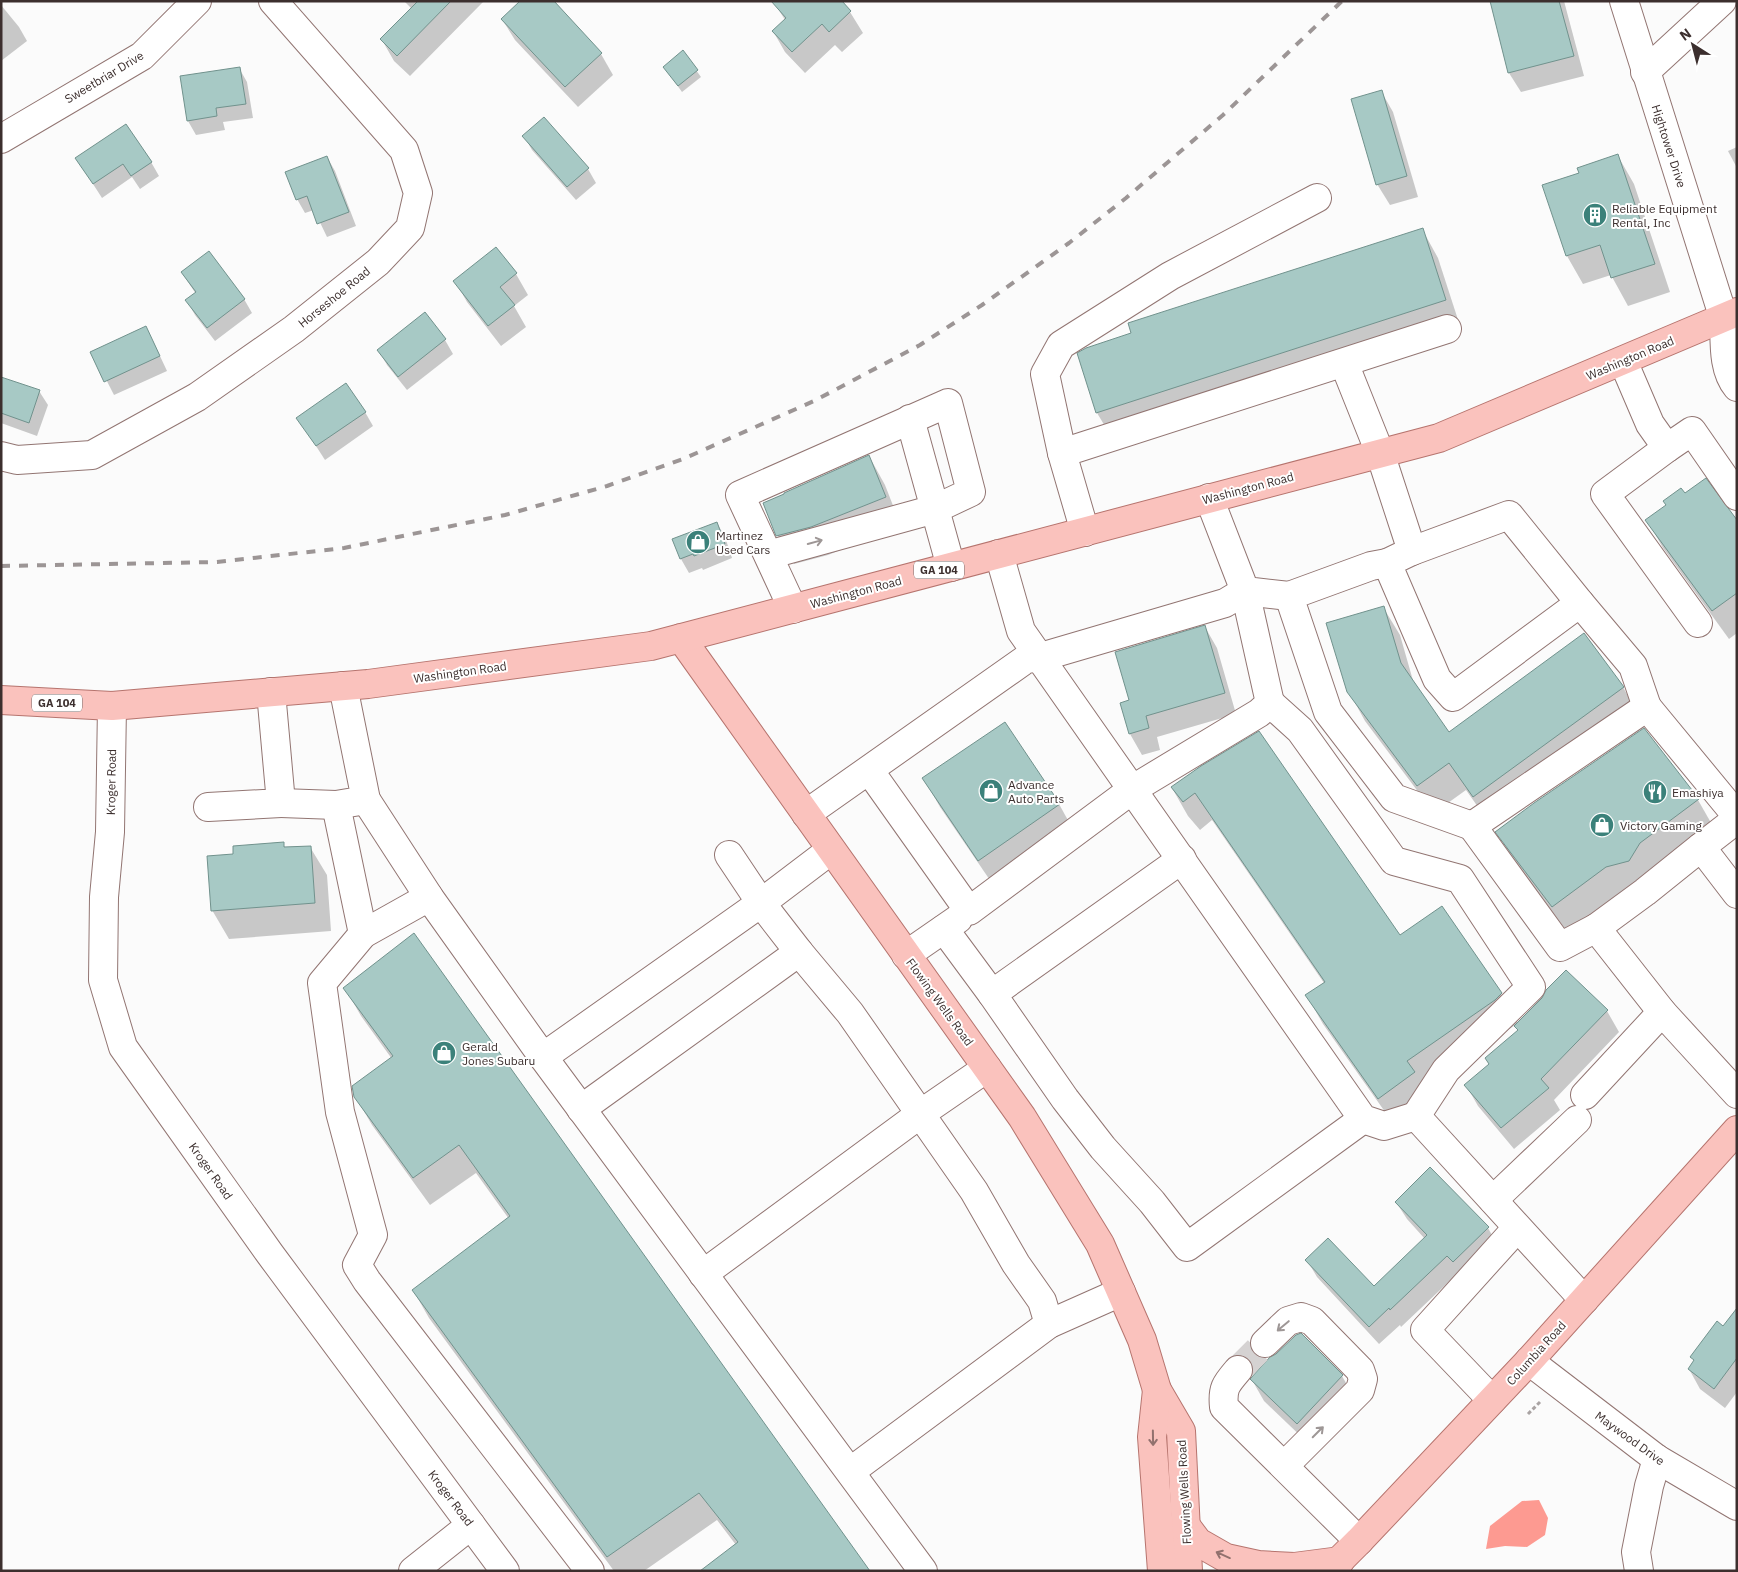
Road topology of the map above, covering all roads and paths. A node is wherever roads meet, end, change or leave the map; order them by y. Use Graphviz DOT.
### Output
graph roads {
  1 [pos="197,1"];
  2 [pos="273,1"];
  3 [pos="1624,1"];
  4 [pos="1722,1"];
  5 [pos="1645,72"];
  6 [pos="1,139"];
  7 [pos="1317,198"];
  8 [pos="1730,316"];
  9 [pos="1447,329"];
  10 [pos="1624,361"];
  11 [pos="1344,363"];
  12 [pos="1737,387"];
  13 [pos="910,419"];
  14 [pos="1667,448"];
  15 [pos="1062,453"];
  16 [pos="1380,453"];
  17 [pos="1,456"];
  18 [pos="1737,496"];
  19 [pos="1209,498"];
  20 [pos="935,509"];
  21 [pos="1085,532"];
  22 [pos="1412,551"];
  23 [pos="999,554"];
  24 [pos="768,555"];
  25 [pos="1387,563"];
  26 [pos="951,566"];
  27 [pos="1244,591"];
  28 [pos="1289,596"];
  29 [pos="1580,603"];
  30 [pos="793,609"];
  31 [pos="1698,623"];
  32 [pos="682,638"];
  33 [pos="1041,657"];
  34 [pos="343,686"];
  35 [pos="271,692"];
  36 [pos="1,700"];
  37 [pos="1270,703"];
  38 [pos="112,706"];
  39 [pos="1647,707"];
  40 [pos="868,770"];
  41 [pos="1133,789"];
  42 [pos="366,800"];
  43 [pos="281,803"];
  44 [pos="336,805"];
  45 [pos="208,807"];
  46 [pos="806,814"];
  47 [pos="1737,818"];
  48 [pos="1472,826"];
  49 [pos="1700,847"];
  50 [pos="831,850"];
  51 [pos="729,855"];
  52 [pos="1182,859"];
  53 [pos="1737,894"];
  54 [pos="429,897"];
  55 [pos="761,902"];
  56 [pos="969,911"];
  57 [pos="1596,928"];
  58 [pos="944,929"];
  59 [pos="363,934"];
  60 [pos="799,952"];
  61 [pos="906,955"];
  62 [pos="992,994"];
  63 [pos="1662,1012"];
  64 [pos="543,1057"];
  65 [pos="987,1068"];
  66 [pos="1737,1094"];
  67 [pos="1586,1095"];
  68 [pos="581,1108"];
  69 [pos="921,1114"];
  70 [pos="1416,1116"];
  71 [pos="1363,1119"];
  72 [pos="1577,1120"];
  73 [pos="1737,1130"];
  74 [pos="1493,1200"];
  75 [pos="1518,1228"];
  76 [pos="703,1274"];
  77 [pos="1121,1292"];
  78 [pos="1584,1300"];
  79 [pos="1050,1324"];
  80 [pos="1265,1343"];
  81 [pos="1529,1361"];
  82 [pos="1238,1370"];
  83 [pos="1157,1390"];
  84 [pos="1492,1400"];
  85 [pos="1658,1459"];
  86 [pos="1284,1466"];
  87 [pos="851,1471"];
  88 [pos="1737,1506"];
  89 [pos="471,1525"];
  90 [pos="1186,1526"];
  91 [pos="1359,1541"];
  92 [pos="1335,1566"];
  93 [pos="413,1571"];
  94 [pos="505,1571"];
  95 [pos="590,1571"];
  96 [pos="923,1571"];
  97 [pos="1162,1571"];
  98 [pos="1188,1571"];
  99 [pos="1639,1571"];
  1 -- 6 [label="street, Sweetbriar Drive"];
  2 -- 17 [label="street, Horseshoe Road"];
  3 -- 5 [label="street, Hightower Drive"];
  4 -- 5 [label="street"];
  5 -- 8 [label="street, Hightower Drive"];
  7 -- 15 [label="street"];
  8 -- 10 [label="main road, Washington Road / GA 104"];
  8 -- 12 [label="street, Hightower Drive"];
  9 -- 11 [label="street"];
  10 -- 14 [label="street"];
  10 -- 16 [label="main road, Washington Road / GA 104"];
  11 -- 15 [label="street"];
  11 -- 16 [label="street"];
  13 -- 20 [label="street"];
  13 -- 20 [label="street"];
  13 -- 24 [label="street"];
  14 -- 18 [label="street"];
  14 -- 31 [label="street"];
  15 -- 21 [label="street"];
  16 -- 19 [label="main road, Washington Road / GA 104"];
  16 -- 22 [label="street"];
  19 -- 21 [label="main road, Washington Road / GA 104"];
  19 -- 27 [label="street"];
  24 -- 20 [label="street, one-way"];
  20 -- 26 [label="street"];
  21 -- 23 [label="main road, Washington Road / GA 104"];
  22 -- 25 [label="street"];
  22 -- 29 [label="street"];
  23 -- 26 [label="main road, Washington Road / GA 104"];
  23 -- 33 [label="street"];
  24 -- 30 [label="street"];
  25 -- 28 [label="street"];
  25 -- 29 [label="street"];
  26 -- 30 [label="main road, Washington Road / GA 104"];
  27 -- 28 [label="street"];
  27 -- 33 [label="street"];
  27 -- 37 [label="street"];
  28 -- 48 [label="street"];
  29 -- 39 [label="street"];
  30 -- 32 [label="main road, Washington Road / GA 104"];
  32 -- 34 [label="main road, Washington Road / GA 104"];
  32 -- 46 [label="main road, Flowing Wells Road"];
  33 -- 40 [label="street"];
  33 -- 41 [label="street"];
  34 -- 35 [label="main road, Washington Road / GA 104"];
  34 -- 42 [label="street"];
  35 -- 38 [label="main road, Washington Road / GA 104"];
  35 -- 43 [label="street"];
  36 -- 38 [label="main road, Washington Road / GA 104"];
  37 -- 41 [label="street"];
  37 -- 70 [label="street"];
  38 -- 89 [label="street, Kroger Road"];
  39 -- 47 [label="street"];
  39 -- 48 [label="street"];
  40 -- 46 [label="street"];
  40 -- 56 [label="street"];
  41 -- 52 [label="street"];
  41 -- 56 [label="street"];
  42 -- 44 [label="street"];
  42 -- 54 [label="street"];
  43 -- 44 [label="street"];
  43 -- 45 [label="street"];
  44 -- 59 [label="street"];
  46 -- 50 [label="main road, Flowing Wells Road"];
  47 -- 49 [label="street"];
  48 -- 57 [label="street"];
  49 -- 53 [label="street"];
  49 -- 57 [label="street"];
  50 -- 55 [label="street"];
  50 -- 61 [label="main road, Flowing Wells Road"];
  51 -- 55 [label="street"];
  52 -- 62 [label="street"];
  52 -- 71 [label="street"];
  54 -- 59 [label="street"];
  54 -- 64 [label="street"];
  55 -- 60 [label="street"];
  55 -- 64 [label="street"];
  56 -- 58 [label="street"];
  57 -- 63 [label="street"];
  58 -- 61 [label="street"];
  58 -- 62 [label="street"];
  59 -- 95 [label="street"];
  60 -- 68 [label="street"];
  60 -- 69 [label="street"];
  61 -- 65 [label="main road, Flowing Wells Road"];
  62 -- 71 [label="street"];
  63 -- 66 [label="street"];
  63 -- 67 [label="street"];
  64 -- 68 [label="street"];
  65 -- 69 [label="street"];
  65 -- 77 [label="main road, Flowing Wells Road"];
  68 -- 76 [label="street"];
  69 -- 76 [label="street"];
  69 -- 79 [label="street"];
  70 -- 71 [label="street"];
  70 -- 74 [label="street"];
  72 -- 74 [label="street"];
  73 -- 78 [label="main road, Columbia Road"];
  74 -- 75 [label="street"];
  75 -- 78 [label="street"];
  75 -- 84 [label="street"];
  76 -- 87 [label="street"];
  77 -- 79 [label="street"];
  77 -- 83 [label="main road, Flowing Wells Road"];
  78 -- 81 [label="main road, Columbia Road"];
  79 -- 87 [label="street"];
  86 -- 80 [label="street, one-way"];
  81 -- 84 [label="main road, Columbia Road"];
  81 -- 85 [label="street, Maywood Drive"];
  82 -- 86 [label="street"];
  83 -- 90 [label="main road, Flowing Wells Road"];
  83 -- 97 [label="main road, Flowing Wells Road, one-way"];
  84 -- 91 [label="main road, Columbia Road"];
  85 -- 88 [label="street, Maywood Drive"];
  85 -- 99 [label="street"];
  86 -- 91 [label="street"];
  87 -- 96 [label="street"];
  89 -- 93 [label="street"];
  89 -- 94 [label="street, Kroger Road"];
  92 -- 90 [label="main road, one-way"];
  90 -- 98 [label="main road, Flowing Wells Road"];
  91 -- 92 [label="main road, Columbia Road"];
}
